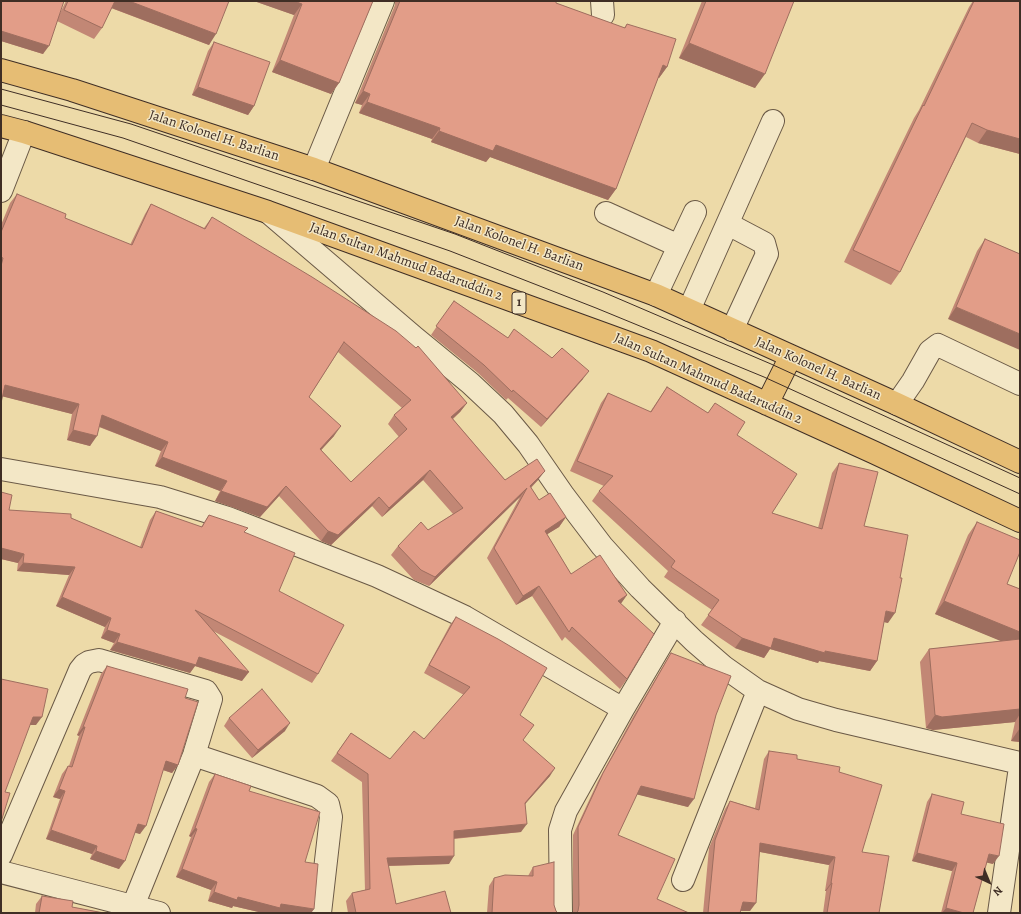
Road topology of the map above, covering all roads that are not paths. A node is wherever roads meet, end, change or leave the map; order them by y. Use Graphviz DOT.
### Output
graph roads {
  1 [pos="383,1"];
  2 [pos="1,70"];
  3 [pos="773,121"];
  4 [pos="1,126"];
  5 [pos="24,132"];
  6 [pos="314,169"];
  7 [pos="1,190"];
  8 [pos="268,212"];
  9 [pos="695,212"];
  10 [pos="606,213"];
  11 [pos="728,224"];
  12 [pos="679,246"];
  13 [pos="656,295"];
  14 [pos="689,310"];
  15 [pos="732,330"];
  16 [pos="791,356"];
  17 [pos="1020,384"];
  18 [pos="767,404"];
  19 [pos="897,404"];
  20 [pos="1020,462"];
  21 [pos="1,469"];
  22 [pos="1020,521"];
  23 [pos="675,621"];
  24 [pos="758,692"];
  25 [pos="622,709"];
  26 [pos="194,755"];
  27 [pos="1020,763"];
  28 [pos="1020,767"];
  29 [pos="1,856"];
  30 [pos="1,872"];
  31 [pos="682,880"];
  32 [pos="132,909"];
  33 [pos="159,913"];
  34 [pos="320,913"];
  35 [pos="561,913"];
  36 [pos="999,913"];
  1 -- 6 [label="street"];
  2 -- 6 [label="highway, Jalan Kolonel H. Barlian"];
  3 -- 11 [label="street"];
  4 -- 5 [label="highway, Jalan Sultan Mahmud Badaruddin 2 / 1"];
  5 -- 7 [label="street"];
  5 -- 8 [label="highway, Jalan Sultan Mahmud Badaruddin 2 / 1"];
  6 -- 13 [label="highway, Jalan Kolonel H. Barlian"];
  8 -- 18 [label="highway, Jalan Sultan Mahmud Badaruddin 2 / 1"];
  8 -- 23 [label="street"];
  9 -- 12 [label="street"];
  10 -- 12 [label="street"];
  11 -- 14 [label="street"];
  11 -- 15 [label="street"];
  12 -- 13 [label="street"];
  13 -- 14 [label="highway, Jalan Kolonel H. Barlian"];
  14 -- 15 [label="highway, Jalan Kolonel H. Barlian"];
  15 -- 16 [label="highway, Jalan Kolonel H. Barlian"];
  16 -- 18 [label="highway"];
  16 -- 19 [label="highway, Jalan Kolonel H. Barlian"];
  17 -- 19 [label="street"];
  18 -- 22 [label="highway, Jalan Sultan Mahmud Badaruddin 2 / 1"];
  19 -- 20 [label="highway, Jalan Kolonel H. Barlian"];
  21 -- 25 [label="street"];
  23 -- 24 [label="street"];
  23 -- 25 [label="street"];
  24 -- 27 [label="street"];
  24 -- 31 [label="street"];
  25 -- 35 [label="street"];
  26 -- 29 [label="street"];
  26 -- 32 [label="street"];
  26 -- 34 [label="street"];
  28 -- 36 [label="street"];
  30 -- 32 [label="street"];
  32 -- 33 [label="street"];
}
